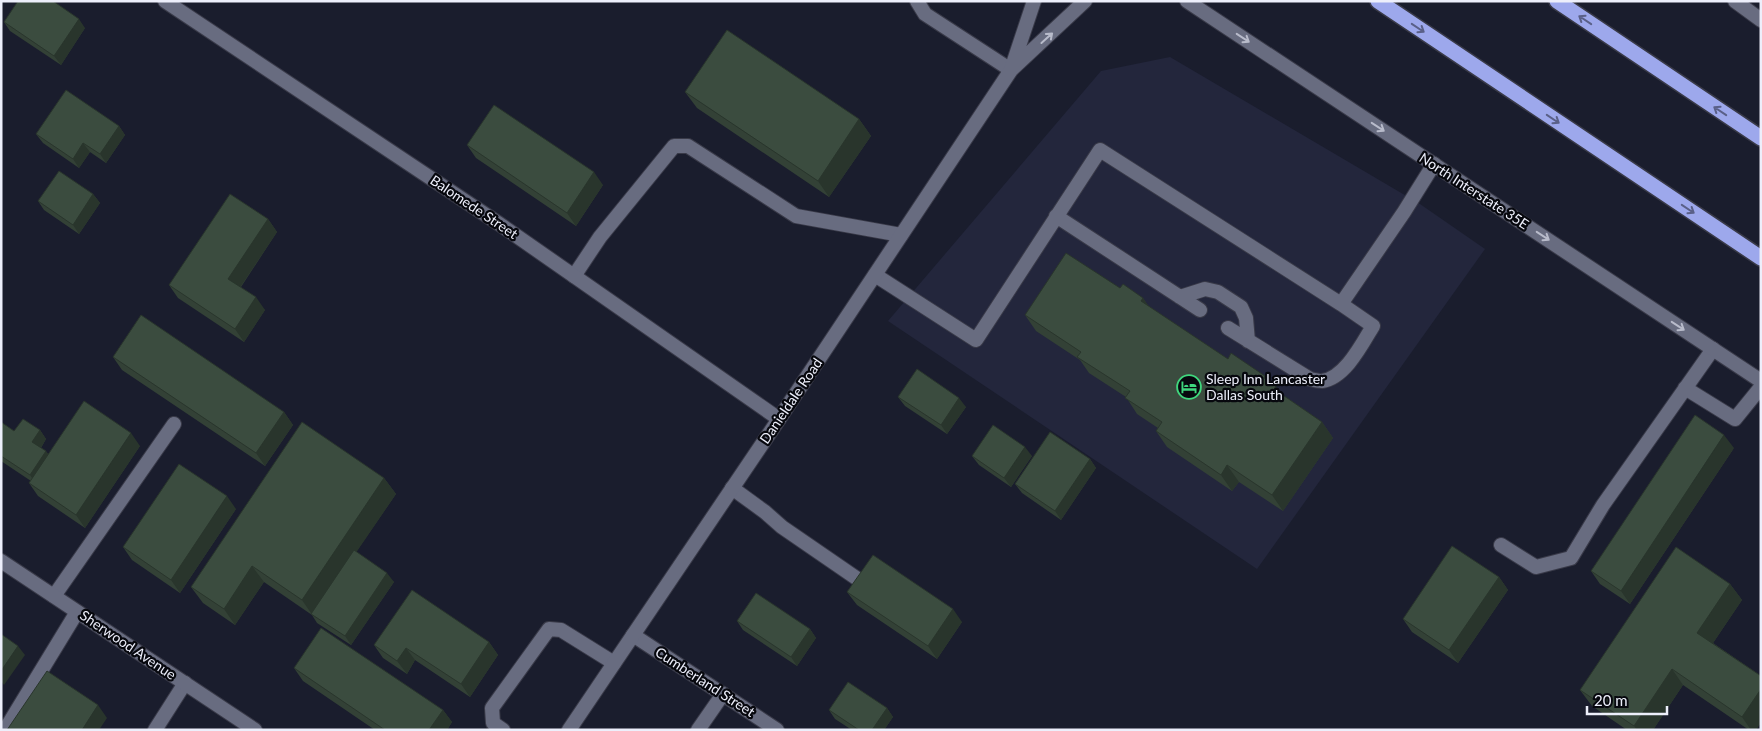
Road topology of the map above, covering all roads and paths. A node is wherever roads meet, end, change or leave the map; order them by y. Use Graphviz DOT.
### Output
graph roads {
  1 [pos="165,1"];
  2 [pos="917,1"];
  3 [pos="1034,1"];
  4 [pos="1085,1"];
  5 [pos="1187,1"];
  6 [pos="1209,1"];
  7 [pos="1378,1"];
  8 [pos="1557,1"];
  9 [pos="1735,1"];
  10 [pos="1761,20"];
  11 [pos="1220,23"];
  12 [pos="1010,70"];
  13 [pos="1761,138"];
  14 [pos="1434,164"];
  15 [pos="1056,216"];
  16 [pos="901,235"];
  17 [pos="1761,258"];
  18 [pos="874,275"];
  19 [pos="574,276"];
  20 [pos="1180,297"];
  21 [pos="1341,304"];
  22 [pos="1200,310"];
  23 [pos="1228,328"];
  24 [pos="1248,340"];
  25 [pos="1713,349"];
  26 [pos="1761,381"];
  27 [pos="1761,386"];
  28 [pos="1685,388"];
  29 [pos="779,419"];
  30 [pos="174,424"];
  31 [pos="732,488"];
  32 [pos="1501,545"];
  33 [pos="1,561"];
  34 [pos="862,582"];
  35 [pos="54,596"];
  36 [pos="77,612"];
  37 [pos="633,635"];
  38 [pos="614,663"];
  39 [pos="186,683"];
  40 [pos="723,694"];
  41 [pos="5,730"];
  42 [pos="155,730"];
  43 [pos="255,730"];
  44 [pos="502,730"];
  45 [pos="569,730"];
  46 [pos="698,730"];
  47 [pos="777,730"];
  1 -- 19 [label="street, Balomede Street"];
  2 -- 12 [label="street"];
  3 -- 12 [label="street, Danieldale Road"];
  12 -- 4 [label="street, Danieldale Road, one-way"];
  5 -- 11 [label="street, North Interstate 35E"];
  6 -- 11 [label="street"];
  7 -- 17 [label="highway, one-way"];
  13 -- 8 [label="highway, one-way"];
  9 -- 10 [label="street"];
  11 -- 14 [label="street, North Interstate 35E, one-way"];
  12 -- 16 [label="street, Danieldale Road"];
  14 -- 21 [label="street"];
  14 -- 25 [label="street, North Interstate 35E, one-way"];
  15 -- 18 [label="street"];
  15 -- 20 [label="street"];
  15 -- 21 [label="street"];
  16 -- 18 [label="street, Danieldale Road"];
  16 -- 19 [label="street"];
  18 -- 29 [label="street, Danieldale Road"];
  19 -- 29 [label="street, Balomede Street"];
  20 -- 22 [label="street"];
  20 -- 24 [label="street"];
  21 -- 24 [label="street"];
  23 -- 24 [label="street"];
  25 -- 26 [label="street, North Interstate 35E"];
  25 -- 28 [label="street"];
  27 -- 28 [label="street"];
  28 -- 32 [label="street"];
  29 -- 31 [label="street, Danieldale Road"];
  30 -- 35 [label="street"];
  31 -- 34 [label="street"];
  31 -- 37 [label="street, Danieldale Road"];
  33 -- 35 [label="street, Sherwood Avenue"];
  35 -- 36 [label="street, Sherwood Avenue"];
  36 -- 39 [label="street, Sherwood Avenue"];
  36 -- 41 [label="street"];
  37 -- 38 [label="street, Danieldale Road"];
  37 -- 40 [label="street, Cumberland Street"];
  38 -- 44 [label="street"];
  38 -- 45 [label="street, Danieldale Road"];
  39 -- 42 [label="street"];
  39 -- 43 [label="street, Sherwood Avenue"];
  40 -- 46 [label="street"];
  40 -- 47 [label="street, Cumberland Street"];
}
